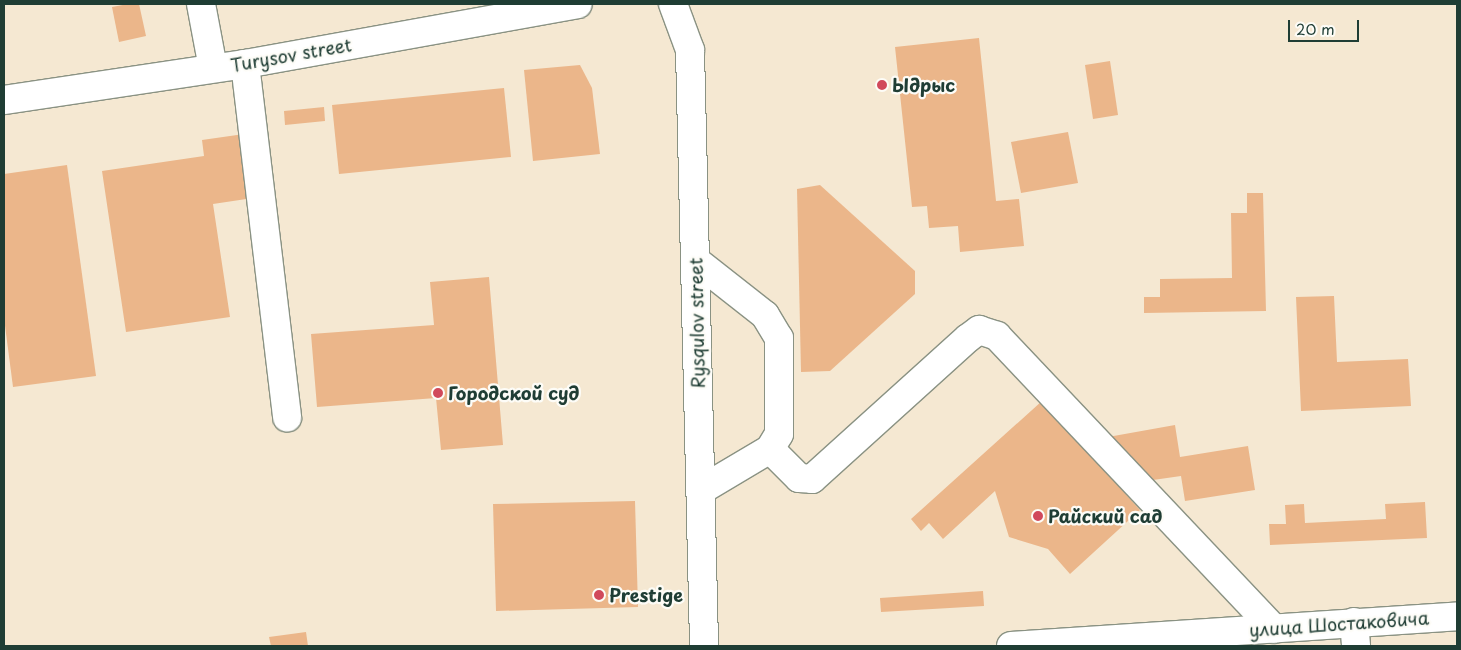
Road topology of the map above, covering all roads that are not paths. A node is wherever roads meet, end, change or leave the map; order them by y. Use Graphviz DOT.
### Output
graph roads {
  1 [pos="200,4"];
  2 [pos="578,4"];
  3 [pos="673,4"];
  4 [pos="245,64"];
  5 [pos="213,68"];
  6 [pos="4,100"];
  7 [pos="695,260"];
  8 [pos="287,418"];
  9 [pos="770,449"];
  10 [pos="701,490"];
  11 [pos="1457,616"];
  12 [pos="1274,629"];
  13 [pos="1355,634"];
  14 [pos="704,646"];
  15 [pos="1011,646"];
  1 -- 5 [label="street"];
  2 -- 4 [label="street, Turysov street"];
  3 -- 7 [label="street, Rysqulov street"];
  4 -- 5 [label="street, Turysov street"];
  4 -- 8 [label="street"];
  5 -- 6 [label="street, Turysov street"];
  7 -- 9 [label="street"];
  7 -- 10 [label="street, Rysqulov street"];
  9 -- 10 [label="street"];
  9 -- 12 [label="street"];
  10 -- 14 [label="street, Rysqulov street"];
  11 -- 13 [label="street, улица Шостаковича"];
  12 -- 13 [label="street, улица Шостаковича"];
  12 -- 15 [label="street, улица Шостаковича"];
}
